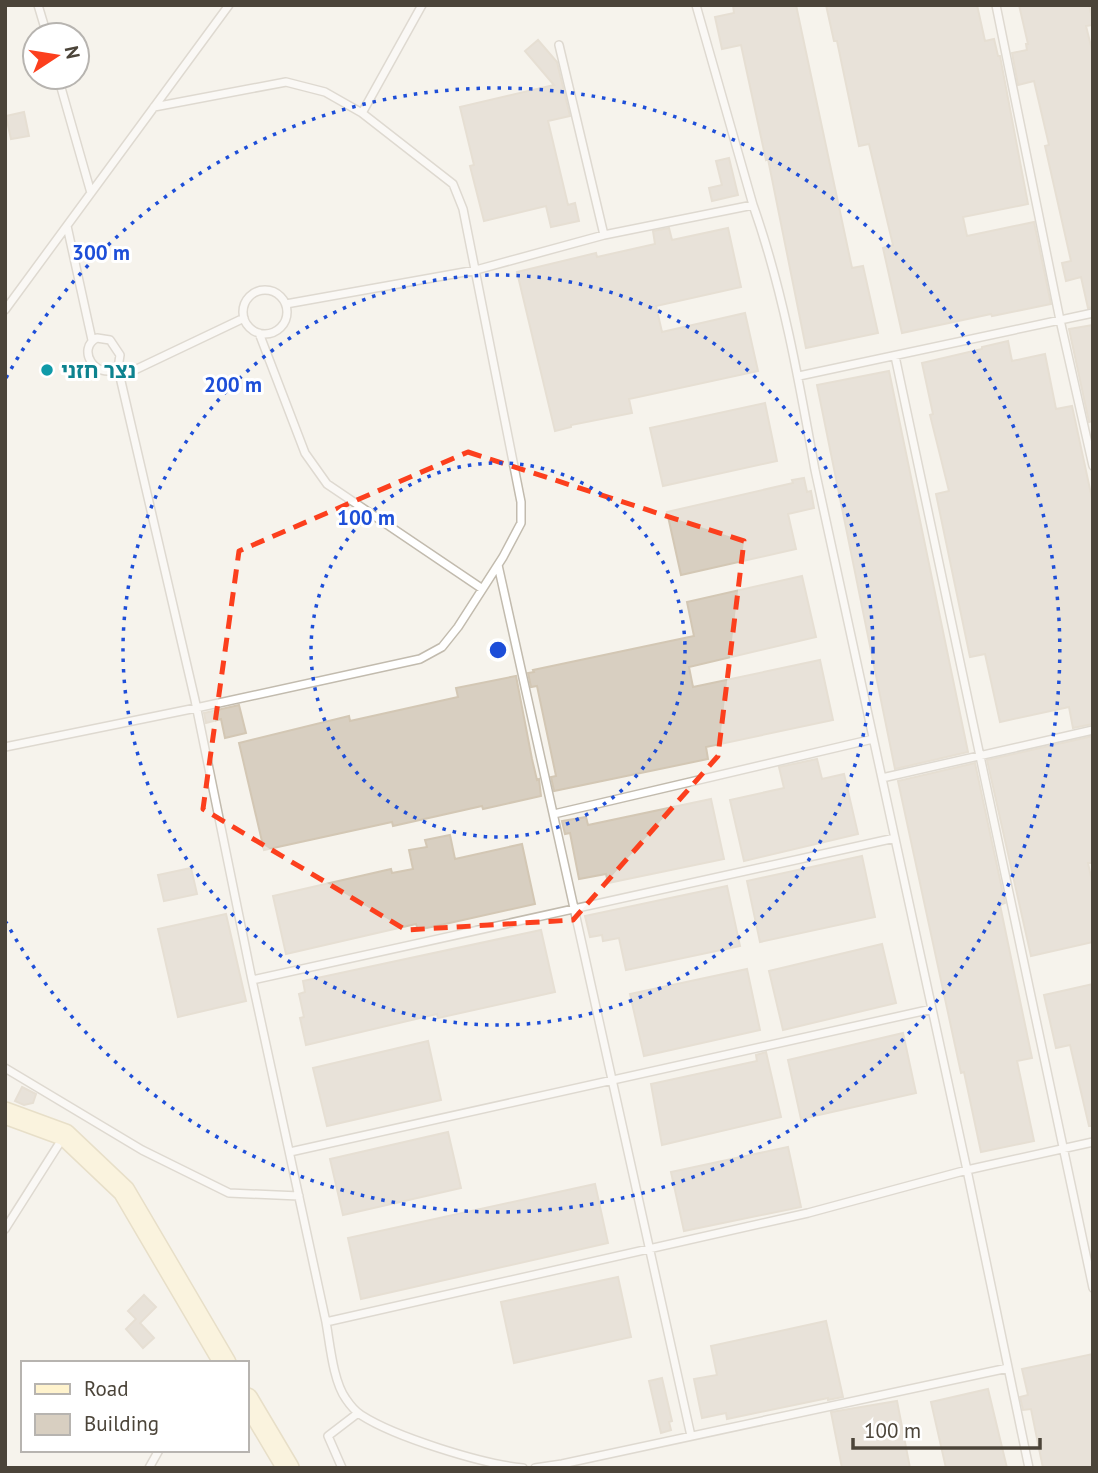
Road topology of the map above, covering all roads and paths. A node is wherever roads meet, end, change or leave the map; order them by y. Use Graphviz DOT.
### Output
graph roads {
  1 [pos="229,5"];
  2 [pos="422,5"];
  3 [pos="696,5"];
  4 [pos="996,5"];
  5 [pos="559,45"];
  6 [pos="62,91"];
  7 [pos="154,107"];
  8 [pos="362,113"];
  9 [pos="91,193"];
  10 [pos="753,205"];
  11 [pos="67,226"];
  12 [pos="604,235"];
  13 [pos="476,270"];
  14 [pos="286,304"];
  15 [pos="5,310"];
  16 [pos="1093,313"];
  17 [pos="244,318"];
  18 [pos="1060,320"];
  19 [pos="259,333"];
  20 [pos="92,340"];
  21 [pos="895,356"];
  22 [pos="118,373"];
  23 [pos="799,376"];
  24 [pos="1093,466"];
  25 [pos="498,565"];
  26 [pos="481,588"];
  27 [pos="197,708"];
  28 [pos="1093,730"];
  29 [pos="873,739"];
  30 [pos="5,747"];
  31 [pos="979,755"];
  32 [pos="882,778"];
  33 [pos="554,814"];
  34 [pos="895,838"];
  35 [pos="575,909"];
  36 [pos="252,980"];
  37 [pos="932,1009"];
  38 [pos="5,1068"];
  39 [pos="612,1081"];
  40 [pos="5,1113"];
  41 [pos="65,1136"];
  42 [pos="1093,1142"];
  43 [pos="1062,1149"];
  44 [pos="290,1152"];
  45 [pos="967,1170"];
  46 [pos="299,1196"];
  47 [pos="5,1228"];
  48 [pos="648,1247"];
  49 [pos="1093,1287"];
  50 [pos="326,1322"];
  51 [pos="218,1355"];
  52 [pos="1008,1368"];
  53 [pos="248,1401"];
  54 [pos="358,1413"];
  55 [pos="691,1436"];
  56 [pos="158,1452"];
  57 [pos="149,1468"];
  58 [pos="288,1468"];
  59 [pos="342,1468"];
  60 [pos="523,1468"];
  61 [pos="535,1468"];
  62 [pos="1029,1468"];
  1 -- 7 [label="lane"];
  2 -- 8 [label="lane"];
  3 -- 10 [label="lane"];
  4 -- 18 [label="lane"];
  5 -- 12 [label="lane"];
  6 -- 9 [label="lane"];
  7 -- 8 [label="lane"];
  7 -- 9 [label="lane"];
  8 -- 13 [label="lane"];
  9 -- 11 [label="lane"];
  10 -- 12 [label="lane"];
  10 -- 23 [label="lane"];
  11 -- 15 [label="lane"];
  11 -- 20 [label="lane"];
  12 -- 13 [label="lane"];
  13 -- 14 [label="lane"];
  13 -- 25 [label="lane"];
  14 -- 17 [label="lane"];
  14 -- 19 [label="lane"];
  16 -- 18 [label="lane"];
  17 -- 19 [label="lane"];
  17 -- 22 [label="lane"];
  18 -- 21 [label="lane"];
  18 -- 24 [label="lane"];
  19 -- 26 [label="lane"];
  20 -- 22 [label="lane"];
  20 -- 22 [label="lane"];
  21 -- 23 [label="lane"];
  21 -- 31 [label="lane"];
  22 -- 27 [label="lane"];
  23 -- 29 [label="lane"];
  25 -- 26 [label="lane"];
  25 -- 33 [label="lane"];
  26 -- 27 [label="lane"];
  27 -- 30 [label="lane"];
  27 -- 36 [label="lane"];
  28 -- 31 [label="lane"];
  29 -- 32 [label="lane"];
  29 -- 33 [label="lane"];
  31 -- 32 [label="lane"];
  31 -- 43 [label="lane"];
  32 -- 34 [label="lane"];
  33 -- 35 [label="lane"];
  34 -- 35 [label="lane"];
  34 -- 37 [label="lane"];
  35 -- 36 [label="lane"];
  35 -- 39 [label="lane"];
  36 -- 44 [label="lane"];
  37 -- 39 [label="lane"];
  37 -- 45 [label="lane"];
  38 -- 46 [label="lane"];
  39 -- 44 [label="lane"];
  39 -- 48 [label="lane"];
  40 -- 41 [label="street"];
  41 -- 47 [label="lane"];
  41 -- 51 [label="street"];
  42 -- 43 [label="lane"];
  43 -- 45 [label="lane"];
  43 -- 49 [label="lane"];
  44 -- 46 [label="lane"];
  45 -- 48 [label="lane"];
  45 -- 52 [label="lane"];
  46 -- 50 [label="lane"];
  48 -- 50 [label="lane"];
  48 -- 55 [label="lane"];
  50 -- 54 [label="lane"];
  52 -- 55 [label="lane"];
  52 -- 62 [label="lane"];
  53 -- 58 [label="street"];
  54 -- 59 [label="lane"];
  54 -- 60 [label="lane"];
  55 -- 61 [label="lane"];
  56 -- 57 [label="lane"];
}
